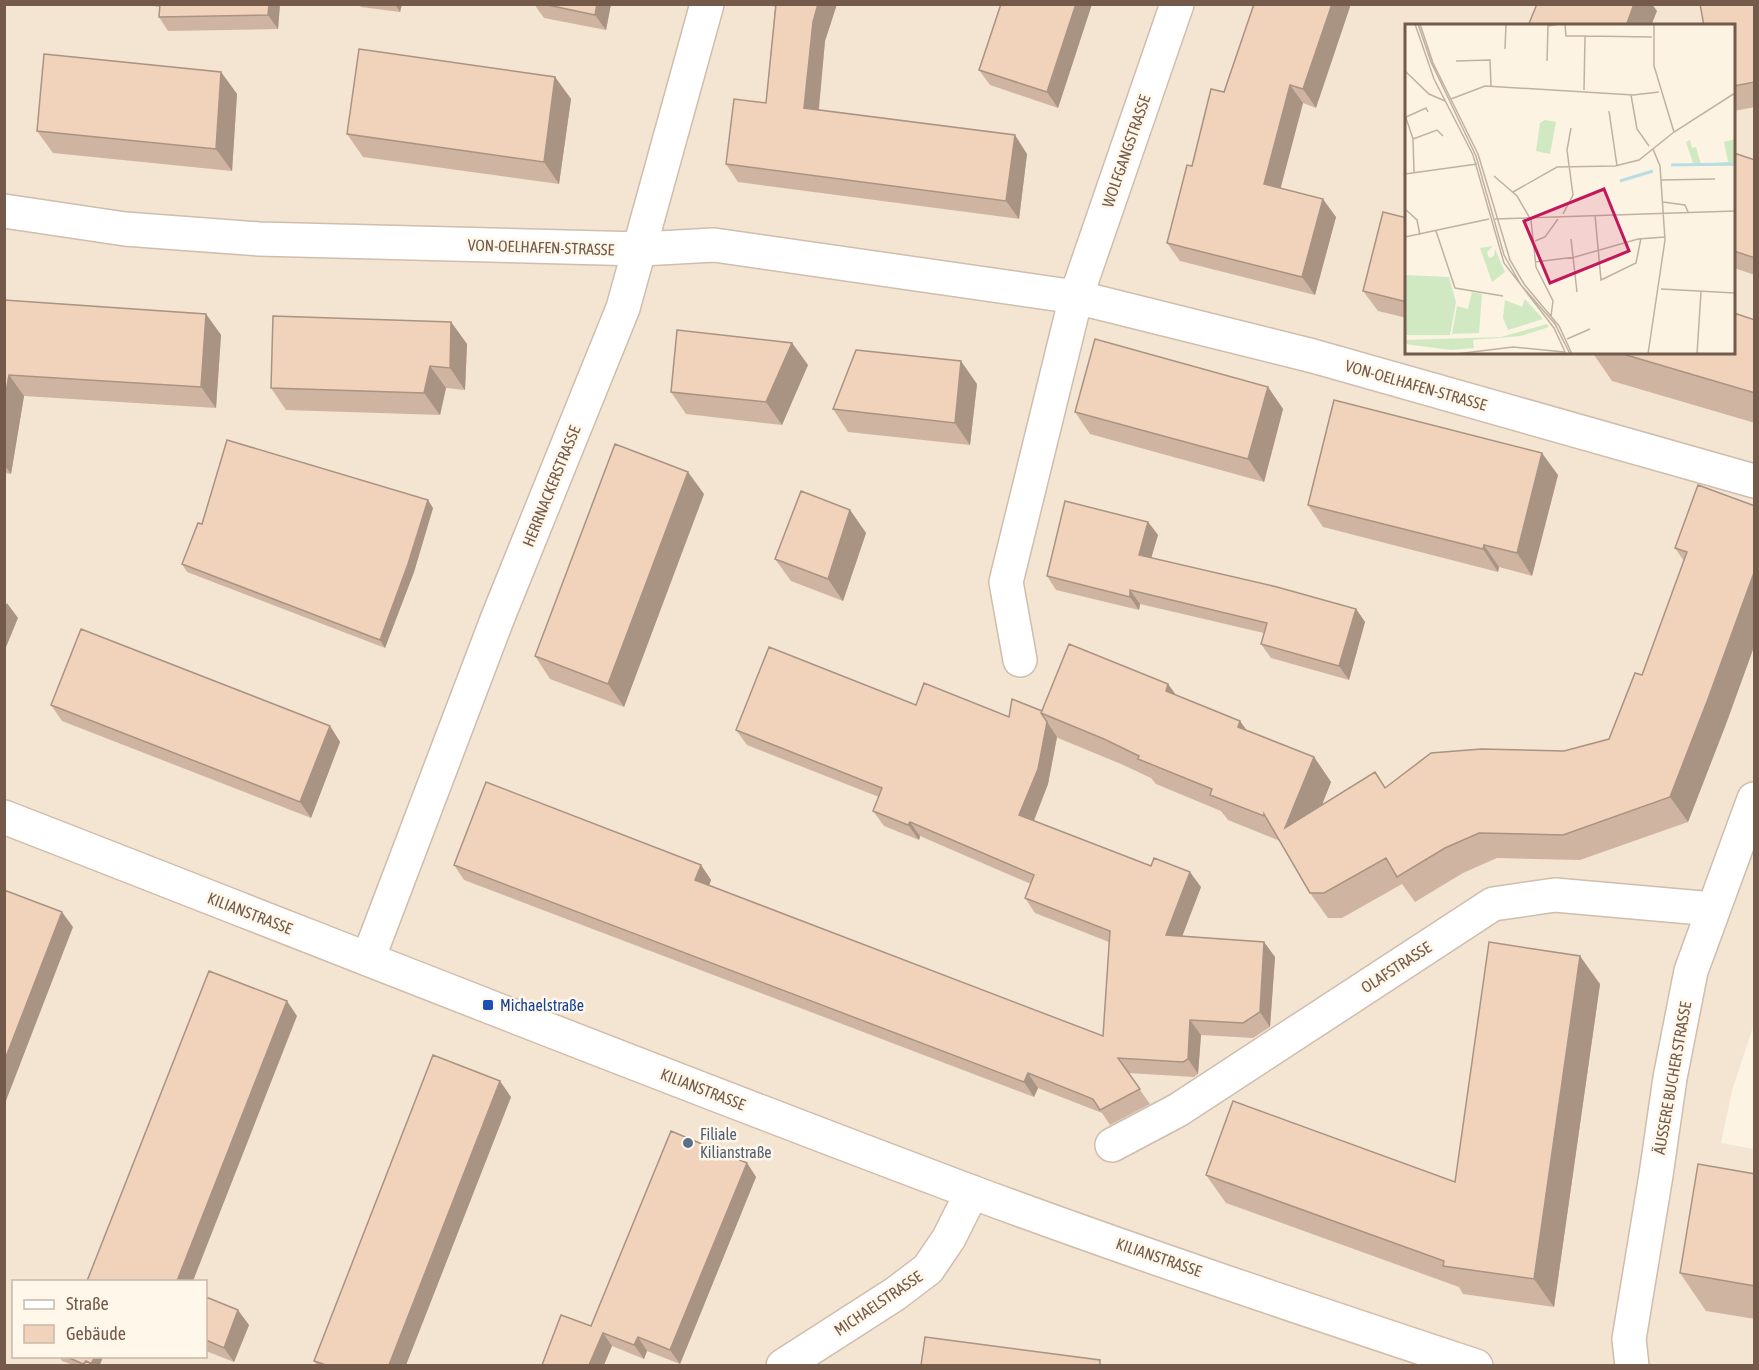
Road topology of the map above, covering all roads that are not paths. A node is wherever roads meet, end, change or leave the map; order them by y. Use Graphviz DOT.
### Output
graph roads {
  1 [pos="707,4"];
  2 [pos="1177,4"];
  3 [pos="4,211"];
  4 [pos="640,249"];
  5 [pos="1076,297"];
  6 [pos="1755,481"];
  7 [pos="1020,660"];
  8 [pos="1755,799"];
  9 [pos="4,817"];
  10 [pos="1713,909"];
  11 [pos="368,959"];
  12 [pos="1112,1145"];
  13 [pos="972,1192"];
  14 [pos="783,1365"];
  15 [pos="1476,1365"];
  16 [pos="1632,1365"];
  1 -- 4 [label="street, HERRNACKERSTRASSE"];
  2 -- 5 [label="street, WOLFGANGSTRASSE"];
  3 -- 4 [label="street, VON-OELHAFEN-STRASSE"];
  4 -- 5 [label="street, VON-OELHAFEN-STRASSE"];
  4 -- 11 [label="street, HERRNACKERSTRASSE"];
  5 -- 6 [label="street, VON-OELHAFEN-STRASSE"];
  5 -- 7 [label="street"];
  8 -- 10 [label="street, ÄUSSERE BUCHER STRASSE"];
  9 -- 11 [label="street, KILIANSTRASSE"];
  10 -- 12 [label="street, OLAFSTRASSE"];
  10 -- 16 [label="street, ÄUSSERE BUCHER STRASSE"];
  11 -- 13 [label="street, KILIANSTRASSE"];
  13 -- 14 [label="street, MICHAELSTRASSE"];
  13 -- 15 [label="street, KILIANSTRASSE"];
}
